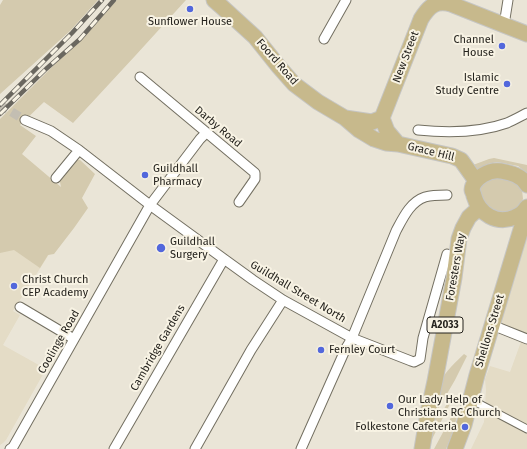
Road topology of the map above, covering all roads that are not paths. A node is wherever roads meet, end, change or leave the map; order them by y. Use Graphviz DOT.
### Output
graph roads {
  1 [pos="214,0"];
  2 [pos="346,0"];
  3 [pos="508,0"];
  4 [pos="504,25"];
  5 [pos="527,34"];
  6 [pos="324,39"];
  7 [pos="140,77"];
  8 [pos="527,113"];
  9 [pos="345,118"];
  10 [pos="382,118"];
  11 [pos="25,120"];
  12 [pos="418,130"];
  13 [pos="206,132"];
  14 [pos="398,144"];
  15 [pos="79,150"];
  16 [pos="56,178"];
  17 [pos="476,181"];
  18 [pos="527,185"];
  19 [pos="447,195"];
  20 [pos="239,202"];
  21 [pos="150,205"];
  22 [pos="479,208"];
  23 [pos="525,210"];
  24 [pos="447,254"];
  25 [pos="224,259"];
  26 [pos="283,300"];
  27 [pos="20,307"];
  28 [pos="492,325"];
  29 [pos="352,338"];
  30 [pos="74,339"];
  31 [pos="527,339"];
  32 [pos="470,399"];
  33 [pos="527,429"];
  34 [pos="10,449"];
  35 [pos="114,449"];
  36 [pos="195,449"];
  37 [pos="301,449"];
  38 [pos="422,449"];
  39 [pos="455,449"];
  1 -- 9 [label="main road, Foord Road"];
  2 -- 6 [label="street"];
  3 -- 4 [label="street"];
  4 -- 5 [label="main road"];
  4 -- 10 [label="main road, New Street"];
  7 -- 13 [label="street, Darby Road"];
  8 -- 12 [label="street"];
  9 -- 10 [label="main road"];
  9 -- 14 [label="main road, Grace Hill"];
  10 -- 14 [label="main road"];
  11 -- 15 [label="street, Guildhall Street North"];
  13 -- 20 [label="street, Darby Road"];
  13 -- 21 [label="street, Coolinge Road"];
  14 -- 17 [label="main road, Grace Hill"];
  15 -- 16 [label="street"];
  15 -- 21 [label="street, Guildhall Street North"];
  17 -- 18 [label="main road"];
  17 -- 22 [label="main road"];
  19 -- 29 [label="street"];
  21 -- 25 [label="street, Guildhall Street North"];
  21 -- 30 [label="street, Coolinge Road"];
  22 -- 23 [label="main road"];
  22 -- 38 [label="main road, Foresters Way / A2033"];
  23 -- 28 [label="main road, Shellons Street"];
  24 -- 29 [label="street, Guildhall Street North"];
  25 -- 26 [label="street, Guildhall Street North"];
  25 -- 35 [label="street, Cambridge Gardens"];
  26 -- 29 [label="street, Guildhall Street North"];
  26 -- 36 [label="street"];
  27 -- 30 [label="street"];
  28 -- 31 [label="street"];
  28 -- 32 [label="main road, Shellons Street"];
  29 -- 37 [label="street"];
  30 -- 34 [label="street, Coolinge Road"];
  32 -- 33 [label="street"];
  32 -- 39 [label="main road, Shellons Street"];
}
